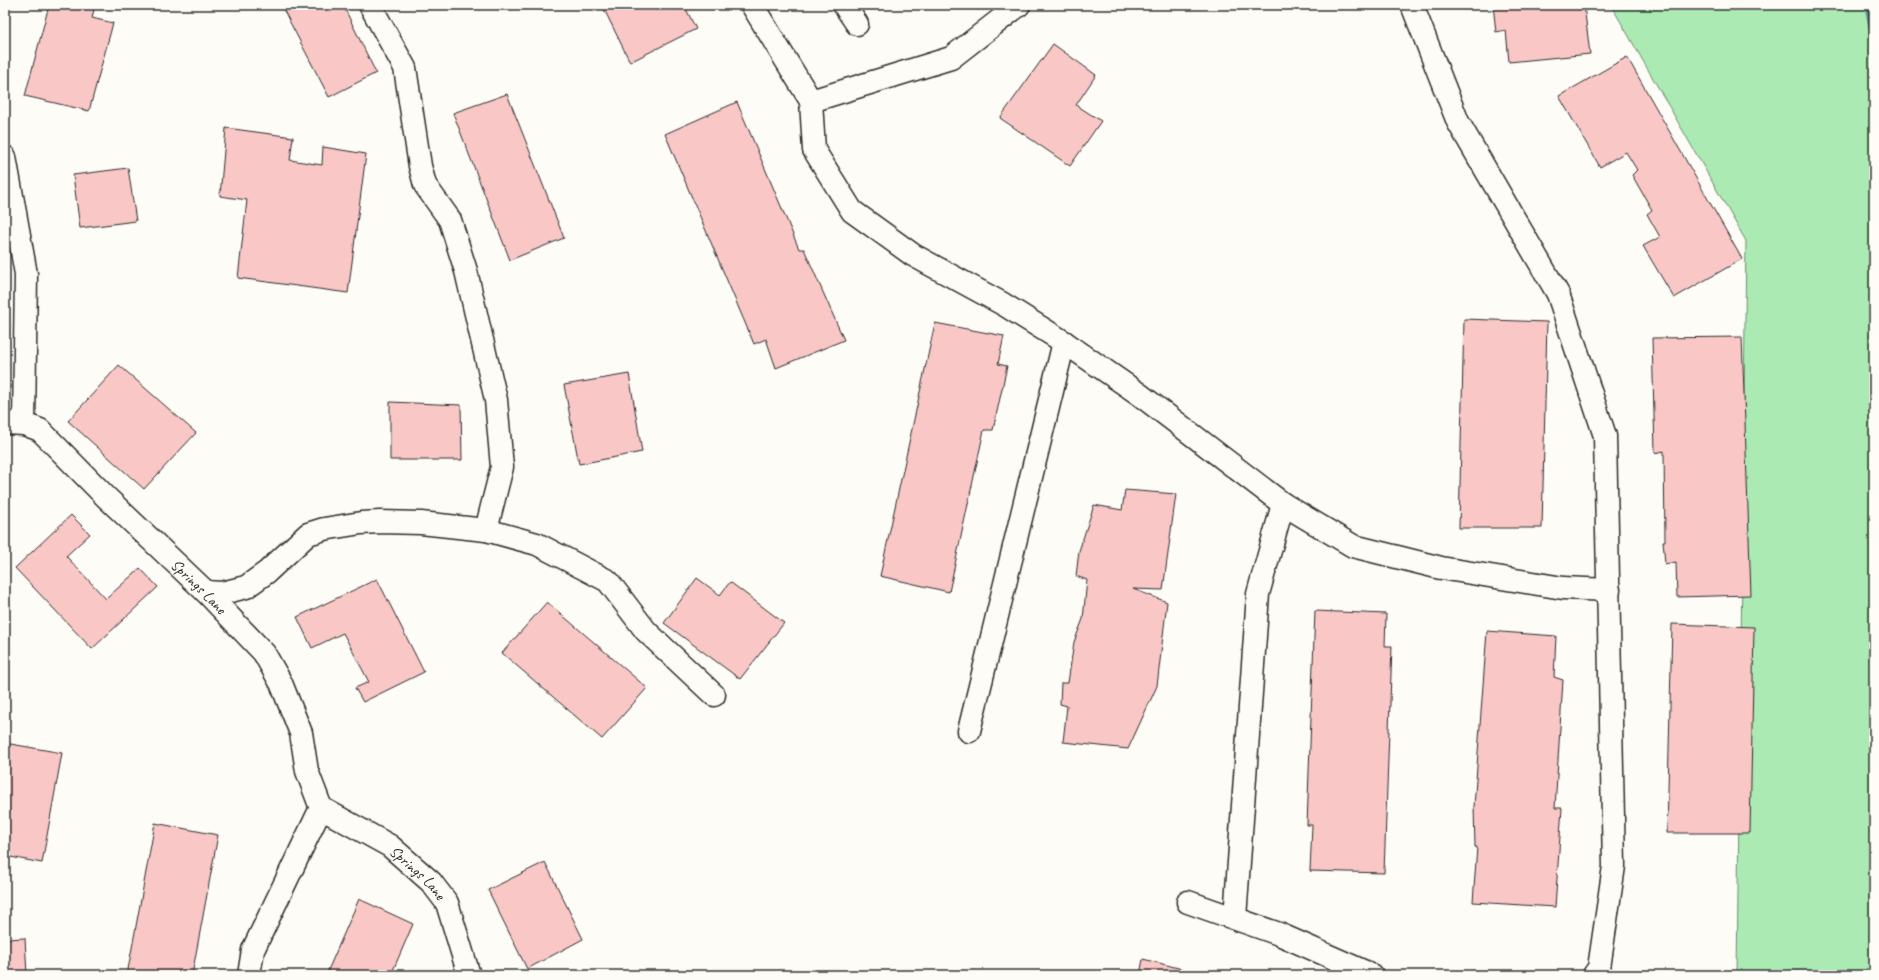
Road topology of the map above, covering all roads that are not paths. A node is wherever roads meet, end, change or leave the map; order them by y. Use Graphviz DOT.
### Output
graph roads {
  1 [pos="370,5"];
  2 [pos="752,5"];
  3 [pos="844,5"];
  4 [pos="1018,5"];
  5 [pos="1412,5"];
  6 [pos="857,24"];
  7 [pos="811,100"];
  8 [pos="5,157"];
  9 [pos="1064,342"];
  10 [pos="15,424"];
  11 [pos="1283,504"];
  12 [pos="486,530"];
  13 [pos="1609,590"];
  14 [pos="206,592"];
  15 [pos="714,695"];
  16 [pos="969,731"];
  17 [pos="320,808"];
  18 [pos="1188,902"];
  19 [pos="1235,918"];
  20 [pos="249,975"];
  21 [pos="470,975"];
  22 [pos="1372,975"];
  23 [pos="1594,975"];
  1 -- 12 [label="street"];
  2 -- 7 [label="street"];
  3 -- 6 [label="street"];
  4 -- 7 [label="street"];
  5 -- 13 [label="street"];
  7 -- 9 [label="street"];
  8 -- 10 [label="street"];
  9 -- 11 [label="street"];
  9 -- 16 [label="street"];
  10 -- 14 [label="street, Springs Lane"];
  11 -- 13 [label="street"];
  11 -- 19 [label="street"];
  12 -- 14 [label="street"];
  12 -- 15 [label="street"];
  13 -- 23 [label="street"];
  14 -- 17 [label="street, Springs Lane"];
  17 -- 20 [label="street"];
  17 -- 21 [label="street, Springs Lane"];
  18 -- 19 [label="street"];
  19 -- 22 [label="street"];
}
